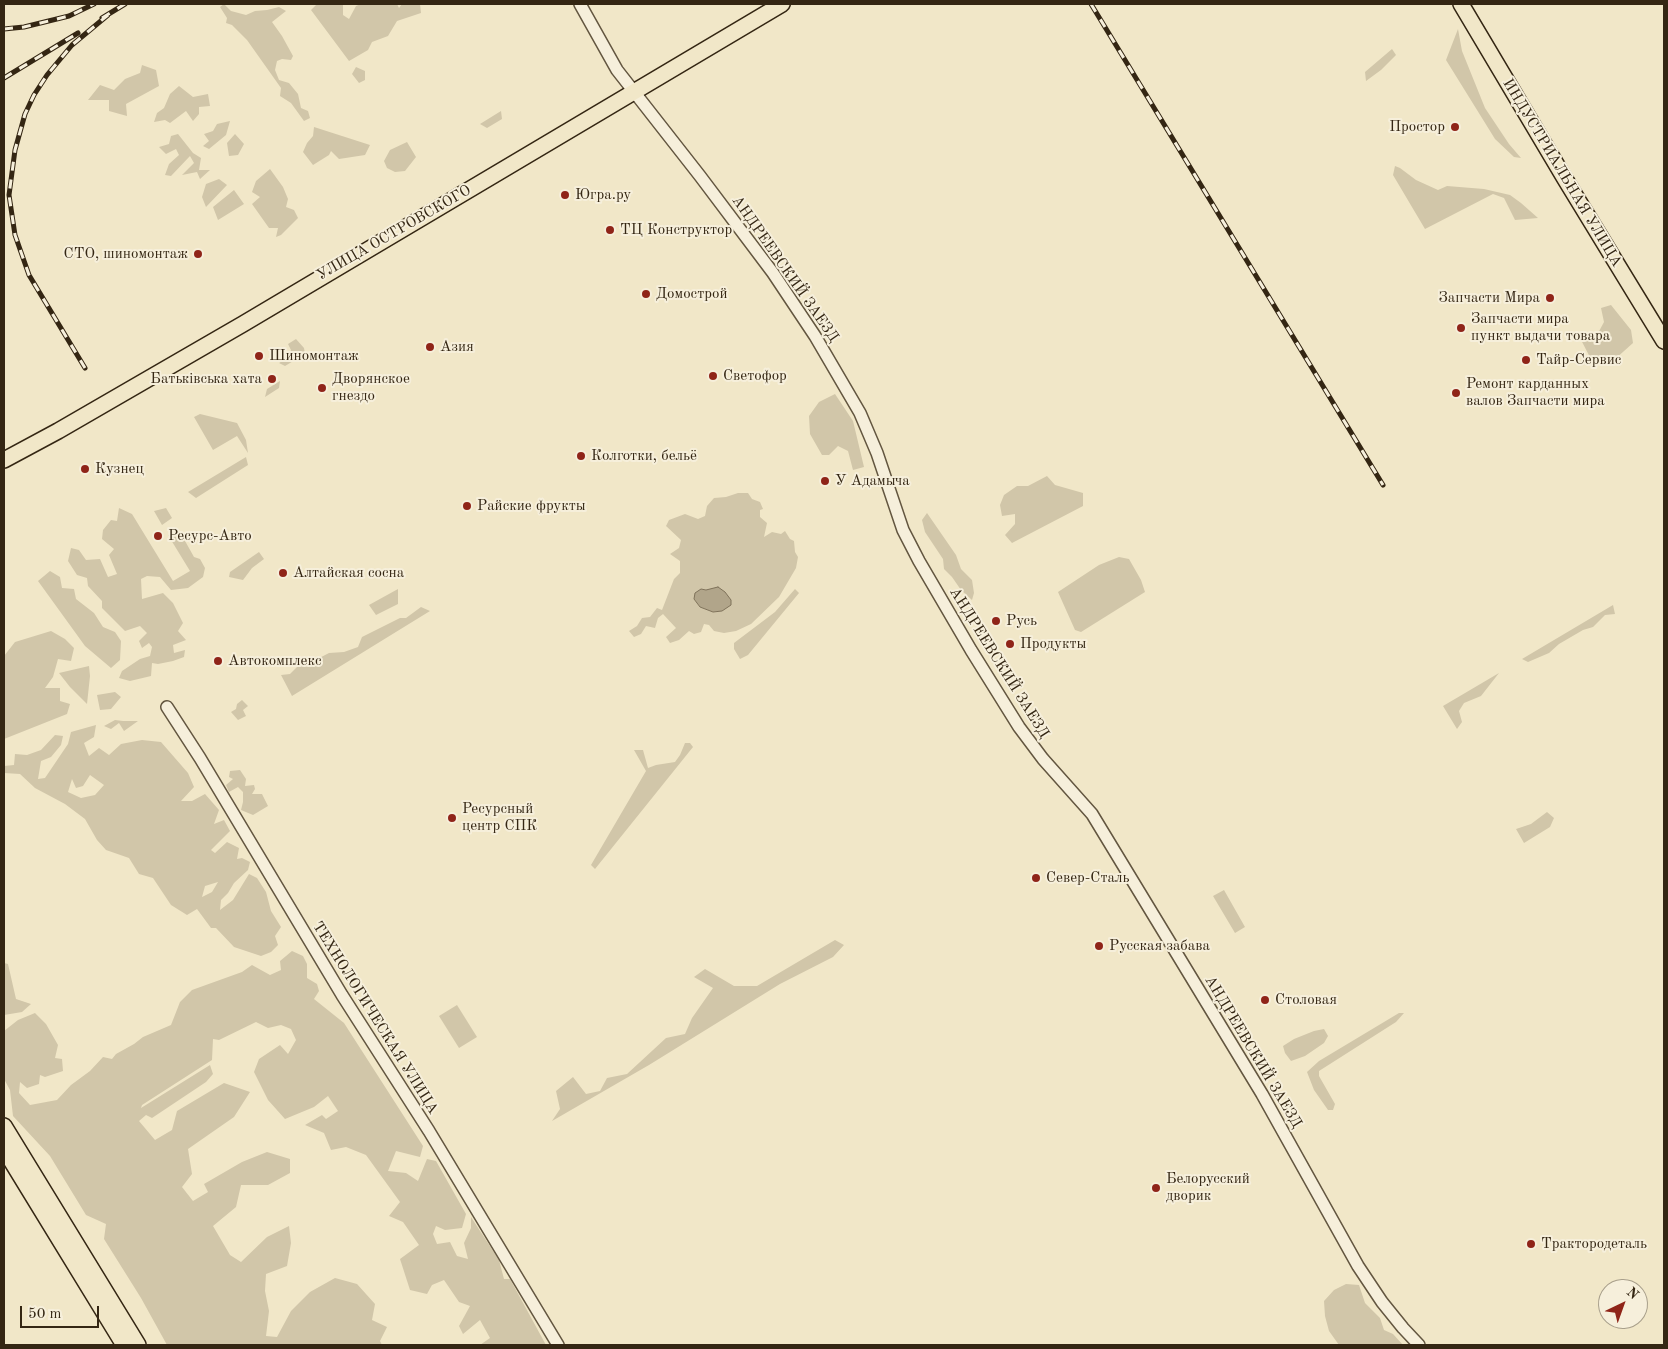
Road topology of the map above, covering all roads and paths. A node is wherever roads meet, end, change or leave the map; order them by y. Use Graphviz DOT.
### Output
graph roads {
  1 [pos="580,4"];
  2 [pos="782,4"];
  3 [pos="1461,4"];
  4 [pos="634,91"];
  5 [pos="1664,341"];
  6 [pos="4,460"];
  7 [pos="167,707"];
  8 [pos="4,1126"];
  9 [pos="4,1149"];
  10 [pos="124,1345"];
  11 [pos="138,1345"];
  12 [pos="558,1345"];
  13 [pos="1419,1345"];
  1 -- 4 [label="street, АНДРЕЕВСКИЙ ЗАЕЗД"];
  2 -- 4 [label="main road, УЛИЦА ОСТРОВСКОГО"];
  3 -- 5 [label="main road, ИНДУСТРИАЛЬНАЯ УЛИЦА"];
  4 -- 6 [label="main road, УЛИЦА ОСТРОВСКОГО"];
  4 -- 13 [label="street, АНДРЕЕВСКИЙ ЗАЕЗД"];
  7 -- 12 [label="street, ТЕХНОЛОГИЧЕСКАЯ УЛИЦА"];
  8 -- 11 [label="main road"];
  9 -- 10 [label="main road"];
}
